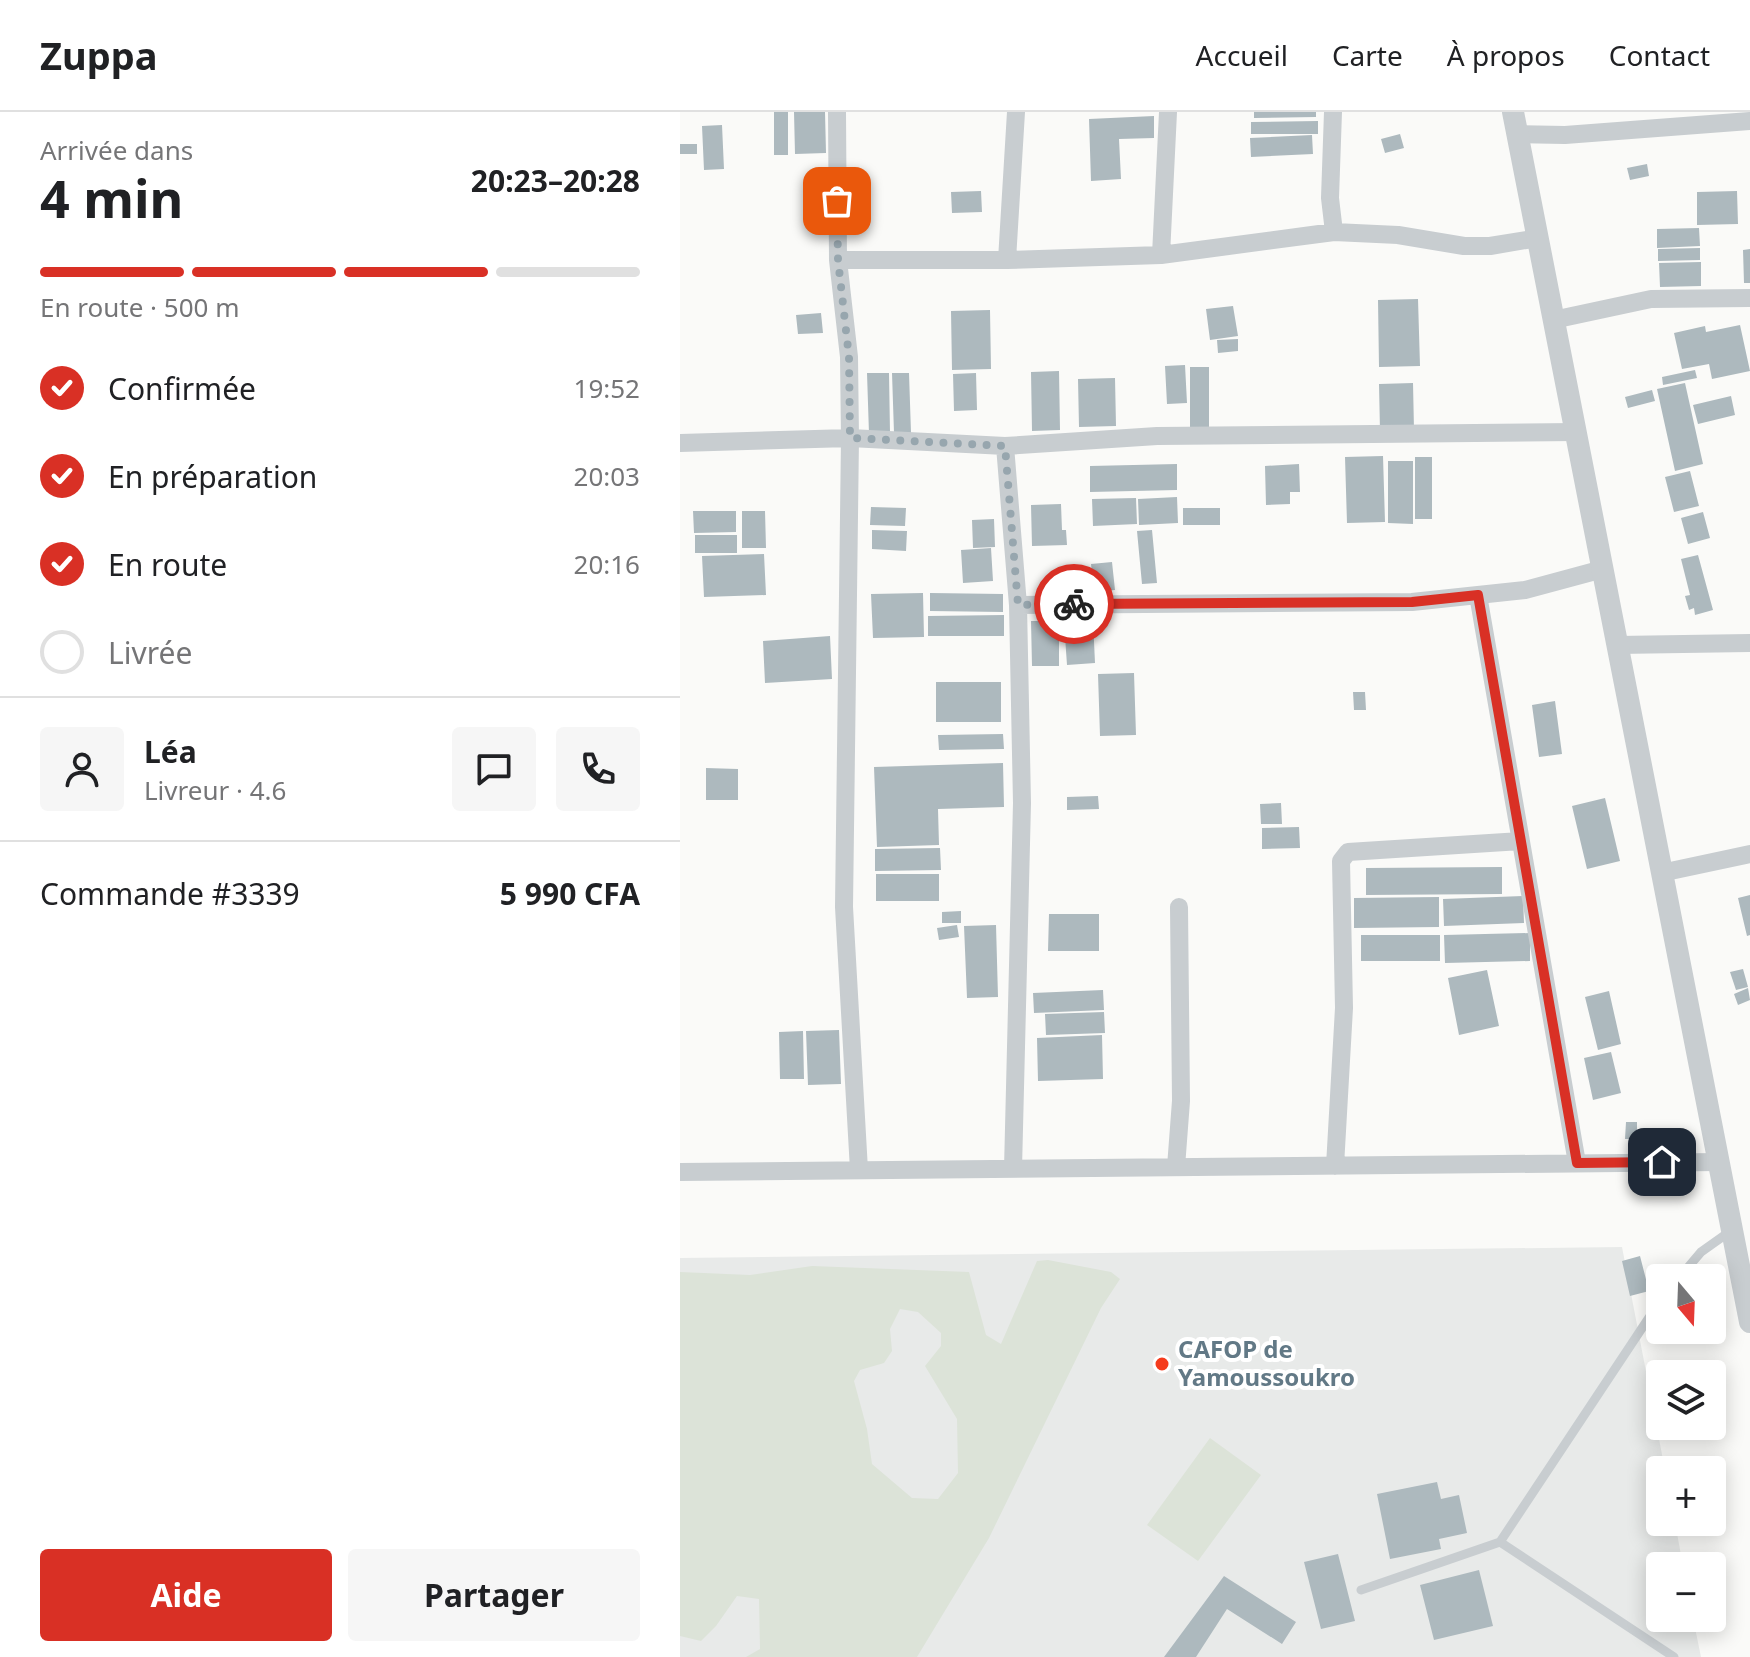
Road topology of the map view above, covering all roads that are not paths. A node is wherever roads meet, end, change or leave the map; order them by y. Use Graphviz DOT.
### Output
graph roads {
  1 [pos="837,112"];
  2 [pos="1016,112"];
  3 [pos="1168,112"];
  4 [pos="1333,112"];
  5 [pos="1750,121"];
  6 [pos="1515,123"];
  7 [pos="1334,232"];
  8 [pos="1538,238"];
  9 [pos="1161,255"];
  10 [pos="838,260"];
  11 [pos="1007,260"];
  12 [pos="1749,302"];
  13 [pos="1553,320"];
  14 [pos="1576,432"];
  15 [pos="850,438"];
  16 [pos="680,443"];
  17 [pos="1005,446"];
  18 [pos="1603,569"];
  19 [pos="1478,595"];
  20 [pos="1018,605"];
  21 [pos="1750,643"];
  22 [pos="1617,645"];
  23 [pos="1521,841"];
  24 [pos="1750,854"];
  25 [pos="1661,873"];
  26 [pos="1179,907"];
  27 [pos="1719,1162"];
  28 [pos="1577,1163"];
  29 [pos="1335,1166"];
  30 [pos="1176,1167"];
  31 [pos="1013,1169"];
  32 [pos="859,1170"];
  33 [pos="680,1172"];
  34 [pos="1741,1229"];
  35 [pos="1691,1264"];
  36 [pos="1646,1322"];
  37 [pos="1750,1322"];
  38 [pos="1500,1542"];
  39 [pos="1361,1590"];
  40 [pos="1674,1657"];
  1 -- 10 [label="street"];
  2 -- 11 [label="street"];
  3 -- 9 [label="street"];
  4 -- 7 [label="street"];
  5 -- 6 [label="street"];
  6 -- 8 [label="street"];
  7 -- 8 [label="street"];
  7 -- 9 [label="street"];
  8 -- 13 [label="street"];
  9 -- 11 [label="street"];
  10 -- 11 [label="street"];
  10 -- 15 [label="street"];
  12 -- 13 [label="street"];
  13 -- 14 [label="street"];
  14 -- 17 [label="street"];
  14 -- 18 [label="street"];
  15 -- 16 [label="street"];
  15 -- 17 [label="street"];
  15 -- 32 [label="street"];
  17 -- 20 [label="street"];
  18 -- 19 [label="street"];
  18 -- 22 [label="street"];
  19 -- 20 [label="street"];
  19 -- 23 [label="street"];
  20 -- 31 [label="street"];
  21 -- 22 [label="street"];
  22 -- 25 [label="street"];
  23 -- 28 [label="street"];
  23 -- 29 [label="street"];
  24 -- 25 [label="street"];
  25 -- 27 [label="street"];
  26 -- 30 [label="street"];
  27 -- 28 [label="street"];
  27 -- 34 [label="street"];
  28 -- 29 [label="street"];
  29 -- 30 [label="street"];
  30 -- 31 [label="street"];
  31 -- 32 [label="street"];
  32 -- 33 [label="street"];
  34 -- 35 [label="lane"];
  34 -- 37 [label="street"];
  36 -- 38 [label="lane"];
  38 -- 39 [label="lane"];
  38 -- 40 [label="lane"];
}
